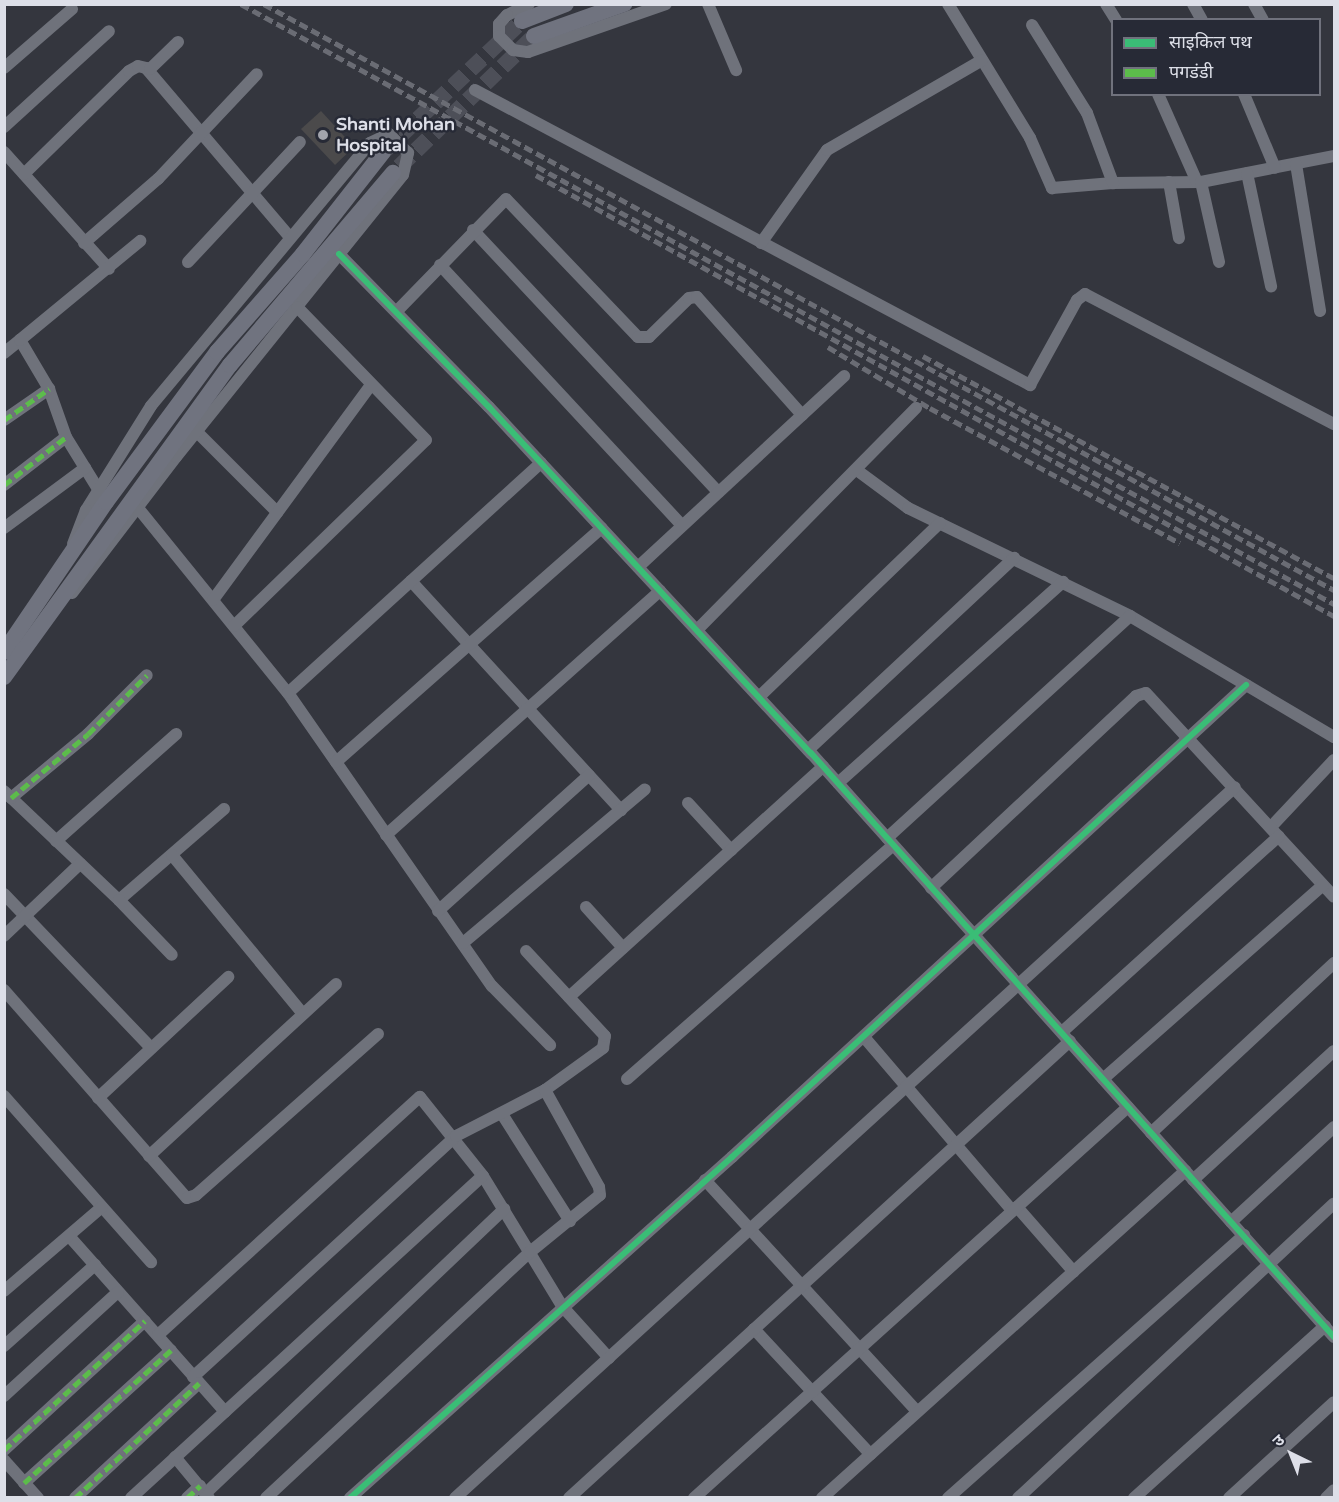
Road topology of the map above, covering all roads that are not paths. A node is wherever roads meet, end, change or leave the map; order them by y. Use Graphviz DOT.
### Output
graph roads {
  1 [pos="529,4"];
  2 [pos="566,4"];
  3 [pos="624,4"];
  4 [pos="666,4"];
  5 [pos="708,4"];
  6 [pos="948,4"];
  7 [pos="1106,4"];
  8 [pos="1193,4"];
  9 [pos="1254,4"];
  10 [pos="72,9"];
  11 [pos="1115,18"];
  12 [pos="1201,18"];
  13 [pos="1262,18"];
  14 [pos="522,21"];
  15 [pos="1032,25"];
  16 [pos="109,31"];
  17 [pos="534,36"];
  18 [pos="178,42"];
  19 [pos="982,60"];
  20 [pos="146,68"];
  21 [pos="4,69"];
  22 [pos="736,70"];
  23 [pos="257,74"];
  24 [pos="475,90"];
  25 [pos="1159,96"];
  26 [pos="1245,96"];
  27 [pos="4,127"];
  28 [pos="202,132"];
  29 [pos="300,142"];
  30 [pos="4,152"];
  31 [pos="383,152"];
  32 [pos="1335,156"];
  33 [pos="1296,164"];
  34 [pos="1275,168"];
  35 [pos="393,173"];
  36 [pos="1247,173"];
  37 [pos="24,174"];
  38 [pos="1169,182"];
  39 [pos="1199,182"];
  40 [pos="1113,183"];
  41 [pos="254,195"];
  42 [pos="473,230"];
  43 [pos="290,237"];
  44 [pos="1179,238"];
  45 [pos="140,241"];
  46 [pos="84,243"];
  47 [pos="761,243"];
  48 [pos="339,254"];
  49 [pos="188,262"];
  50 [pos="1219,262"];
  51 [pos="440,265"];
  52 [pos="109,269"];
  53 [pos="1271,286"];
  54 [pos="297,307"];
  55 [pos="397,311"];
  56 [pos="1320,312"];
  57 [pos="20,340"];
  58 [pos="4,353"];
  59 [pos="844,376"];
  60 [pos="371,385"];
  61 [pos="49,389"];
  62 [pos="916,408"];
  63 [pos="802,415"];
  64 [pos="4,420"];
  65 [pos="1335,424"];
  66 [pos="196,430"];
  67 [pos="66,437"];
  68 [pos="541,463"];
  69 [pos="85,468"];
  70 [pos="858,471"];
  71 [pos="4,485"];
  72 [pos="98,489"];
  73 [pos="718,492"];
  74 [pos="138,508"];
  75 [pos="277,512"];
  76 [pos="940,523"];
  77 [pos="682,525"];
  78 [pos="4,528"];
  79 [pos="601,528"];
  80 [pos="69,556"];
  81 [pos="1014,558"];
  82 [pos="638,567"];
  83 [pos="411,581"];
  84 [pos="1063,582"];
  85 [pos="660,591"];
  86 [pos="213,600"];
  87 [pos="58,603"];
  88 [pos="1130,616"];
  89 [pos="234,626"];
  90 [pos="697,630"];
  91 [pos="469,645"];
  92 [pos="4,652"];
  93 [pos="147,675"];
  94 [pos="4,677"];
  95 [pos="1246,685"];
  96 [pos="288,693"];
  97 [pos="759,697"];
  98 [pos="528,709"];
  99 [pos="176,734"];
  100 [pos="1190,737"];
  101 [pos="1335,737"];
  102 [pos="808,750"];
  103 [pos="1335,759"];
  104 [pos="336,762"];
  105 [pos="823,767"];
  106 [pos="589,775"];
  107 [pos="838,783"];
  108 [pos="1235,787"];
  109 [pos="645,789"];
  110 [pos="8,795"];
  111 [pos="688,802"];
  112 [pos="224,809"];
  113 [pos="621,810"];
  114 [pos="1275,832"];
  115 [pos="386,835"];
  116 [pos="56,841"];
  117 [pos="890,842"];
  118 [pos="731,850"];
  119 [pos="172,855"];
  120 [pos="80,864"];
  121 [pos="1323,885"];
  122 [pos="932,888"];
  123 [pos="4,894"];
  124 [pos="1335,897"];
  125 [pos="119,900"];
  126 [pos="586,907"];
  127 [pos="438,911"];
  128 [pos="26,917"];
  129 [pos="974,935"];
  130 [pos="4,936"];
  131 [pos="463,943"];
  132 [pos="623,948"];
  133 [pos="526,951"];
  134 [pos="172,955"];
  135 [pos="1335,963"];
  136 [pos="228,977"];
  137 [pos="336,984"];
  138 [pos="1018,984"];
  139 [pos="4,990"];
  140 [pos="569,997"];
  141 [pos="303,1014"];
  142 [pos="378,1034"];
  143 [pos="864,1037"];
  144 [pos="1066,1037"];
  145 [pos="550,1045"];
  146 [pos="151,1048"];
  147 [pos="1335,1051"];
  148 [pos="627,1079"];
  149 [pos="1103,1079"];
  150 [pos="906,1085"];
  151 [pos="545,1090"];
  152 [pos="4,1096"];
  153 [pos="98,1098"];
  154 [pos="1128,1107"];
  155 [pos="502,1114"];
  156 [pos="1335,1127"];
  157 [pos="1151,1133"];
  158 [pos="456,1136"];
  159 [pos="956,1144"];
  160 [pos="148,1156"];
  161 [pos="1189,1175"];
  162 [pos="483,1176"];
  163 [pos="705,1180"];
  164 [pos="1335,1203"];
  165 [pos="102,1207"];
  166 [pos="504,1209"];
  167 [pos="1015,1209"];
  168 [pos="570,1221"];
  169 [pos="1232,1222"];
  170 [pos="748,1229"];
  171 [pos="1244,1235"];
  172 [pos="69,1236"];
  173 [pos="530,1252"];
  174 [pos="151,1263"];
  175 [pos="1270,1263"];
  176 [pos="94,1265"];
  177 [pos="1074,1272"];
  178 [pos="802,1284"];
  179 [pos="4,1291"];
  180 [pos="118,1292"];
  181 [pos="562,1306"];
  182 [pos="146,1321"];
  183 [pos="754,1329"];
  184 [pos="1331,1331"];
  185 [pos="158,1335"];
  186 [pos="4,1346"];
  187 [pos="861,1347"];
  188 [pos="171,1350"];
  189 [pos="609,1358"];
  190 [pos="196,1380"];
  191 [pos="812,1391"];
  192 [pos="4,1396"];
  193 [pos="1335,1402"];
  194 [pos="917,1411"];
  195 [pos="225,1412"];
  196 [pos="4,1449"];
  197 [pos="870,1454"];
  198 [pos="175,1457"];
  199 [pos="4,1460"];
  200 [pos="24,1483"];
  201 [pos="1335,1490"];
  202 [pos="205,1492"];
  203 [pos="1139,1496"];
  204 [pos="38,1497"];
  205 [pos="75,1497"];
  206 [pos="131,1497"];
  207 [pos="187,1497"];
  208 [pos="266,1497"];
  209 [pos="350,1497"];
  210 [pos="455,1497"];
  211 [pos="569,1497"];
  212 [pos="694,1497"];
  213 [pos="822,1497"];
  214 [pos="948,1497"];
  215 [pos="1018,1497"];
  216 [pos="1229,1497"];
  217 [pos="1326,1497"];
  1 -- 4 [label="street"];
  2 -- 14 [label="street"];
  3 -- 17 [label="street"];
  5 -- 22 [label="street"];
  6 -- 19 [label="street"];
  7 -- 11 [label="street"];
  8 -- 12 [label="street"];
  9 -- 13 [label="street"];
  10 -- 21 [label="street"];
  15 -- 40 [label="street"];
  16 -- 27 [label="street"];
  18 -- 20 [label="street"];
  19 -- 40 [label="street"];
  19 -- 47 [label="street"];
  20 -- 28 [label="street"];
  20 -- 37 [label="street"];
  23 -- 28 [label="street"];
  24 -- 47 [label="street"];
  25 -- 39 [label="street"];
  26 -- 34 [label="street"];
  28 -- 41 [label="street"];
  28 -- 46 [label="street"];
  29 -- 41 [label="street"];
  30 -- 37 [label="street"];
  31 -- 80 [label="street"];
  32 -- 33 [label="street"];
  33 -- 34 [label="street"];
  33 -- 56 [label="street"];
  34 -- 36 [label="street"];
  35 -- 87 [label="street"];
  36 -- 39 [label="street"];
  36 -- 53 [label="street"];
  37 -- 46 [label="street"];
  38 -- 39 [label="street"];
  38 -- 40 [label="street"];
  38 -- 44 [label="street"];
  39 -- 50 [label="street"];
  41 -- 43 [label="street"];
  41 -- 49 [label="street"];
  42 -- 51 [label="street"];
  42 -- 63 [label="street"];
  42 -- 73 [label="street"];
  43 -- 48 [label="street"];
  43 -- 72 [label="street"];
  45 -- 52 [label="street"];
  46 -- 52 [label="street"];
  47 -- 65 [label="street"];
  48 -- 54 [label="street"];
  48 -- 55 [label="street"];
  51 -- 55 [label="street"];
  51 -- 77 [label="street"];
  52 -- 57 [label="street"];
  54 -- 60 [label="street"];
  54 -- 66 [label="street"];
  55 -- 68 [label="street"];
  57 -- 58 [label="street"];
  57 -- 61 [label="street"];
  59 -- 63 [label="street"];
  60 -- 75 [label="street"];
  60 -- 89 [label="street"];
  61 -- 64 [label="street"];
  61 -- 67 [label="street"];
  62 -- 70 [label="street"];
  63 -- 73 [label="street"];
  66 -- 74 [label="street"];
  66 -- 75 [label="street"];
  67 -- 69 [label="street"];
  67 -- 71 [label="street"];
  68 -- 79 [label="street"];
  68 -- 83 [label="street"];
  69 -- 72 [label="street"];
  69 -- 78 [label="street"];
  70 -- 76 [label="street"];
  70 -- 90 [label="street"];
  72 -- 80 [label="street"];
  73 -- 77 [label="street"];
  74 -- 86 [label="street"];
  74 -- 87 [label="street"];
  75 -- 86 [label="street"];
  76 -- 81 [label="street"];
  76 -- 97 [label="street"];
  77 -- 82 [label="street"];
  79 -- 82 [label="street"];
  79 -- 91 [label="street"];
  80 -- 92 [label="street"];
  81 -- 84 [label="street"];
  81 -- 102 [label="street"];
  82 -- 85 [label="street"];
  83 -- 91 [label="street"];
  83 -- 96 [label="street"];
  84 -- 88 [label="street"];
  84 -- 107 [label="street"];
  85 -- 90 [label="street"];
  85 -- 98 [label="street"];
  86 -- 89 [label="street"];
  87 -- 94 [label="street"];
  88 -- 95 [label="street"];
  88 -- 117 [label="street"];
  89 -- 96 [label="street"];
  90 -- 97 [label="street"];
  91 -- 98 [label="street"];
  91 -- 104 [label="street"];
  93 -- 110 [label="street"];
  95 -- 100 [label="street"];
  95 -- 101 [label="street"];
  96 -- 104 [label="street"];
  97 -- 102 [label="street"];
  98 -- 106 [label="street"];
  98 -- 115 [label="street"];
  99 -- 116 [label="street"];
  100 -- 108 [label="street"];
  100 -- 122 [label="street"];
  100 -- 129 [label="street"];
  102 -- 105 [label="street"];
  103 -- 114 [label="street"];
  104 -- 115 [label="street"];
  105 -- 107 [label="street"];
  105 -- 118 [label="street"];
  106 -- 113 [label="street"];
  106 -- 127 [label="street"];
  107 -- 117 [label="street"];
  108 -- 114 [label="street"];
  108 -- 138 [label="street"];
  109 -- 113 [label="street"];
  110 -- 116 [label="street"];
  111 -- 118 [label="street"];
  112 -- 119 [label="street"];
  113 -- 131 [label="street"];
  114 -- 121 [label="street"];
  114 -- 144 [label="street"];
  115 -- 127 [label="street"];
  116 -- 120 [label="street"];
  117 -- 122 [label="street"];
  117 -- 148 [label="street"];
  118 -- 132 [label="street"];
  119 -- 125 [label="street"];
  119 -- 141 [label="street"];
  120 -- 125 [label="street"];
  120 -- 128 [label="street"];
  121 -- 124 [label="street"];
  121 -- 149 [label="street"];
  122 -- 129 [label="street"];
  123 -- 128 [label="street"];
  125 -- 134 [label="street"];
  126 -- 132 [label="street"];
  127 -- 131 [label="street"];
  128 -- 130 [label="street"];
  128 -- 146 [label="street"];
  129 -- 138 [label="street"];
  129 -- 143 [label="street"];
  131 -- 145 [label="street"];
  132 -- 140 [label="street"];
  133 -- 140 [label="street"];
  135 -- 157 [label="street"];
  136 -- 146 [label="street"];
  137 -- 141 [label="street"];
  138 -- 144 [label="street"];
  138 -- 150 [label="street"];
  139 -- 153 [label="street"];
  140 -- 151 [label="street"];
  141 -- 160 [label="street"];
  142 -- 160 [label="street"];
  143 -- 150 [label="street"];
  143 -- 163 [label="street"];
  144 -- 149 [label="street"];
  144 -- 159 [label="street"];
  146 -- 153 [label="street"];
  147 -- 161 [label="street"];
  149 -- 154 [label="street"];
  150 -- 159 [label="street"];
  150 -- 170 [label="street"];
  151 -- 155 [label="street"];
  151 -- 168 [label="street"];
  152 -- 165 [label="street"];
  153 -- 160 [label="street"];
  154 -- 157 [label="street"];
  154 -- 167 [label="street"];
  155 -- 158 [label="street"];
  155 -- 168 [label="street"];
  156 -- 169 [label="street"];
  157 -- 161 [label="street"];
  158 -- 162 [label="street"];
  158 -- 185 [label="street"];
  158 -- 190 [label="street"];
  159 -- 167 [label="street"];
  159 -- 178 [label="street"];
  161 -- 169 [label="street"];
  161 -- 177 [label="street"];
  162 -- 166 [label="street"];
  162 -- 195 [label="street"];
  163 -- 170 [label="street"];
  163 -- 181 [label="street"];
  164 -- 175 [label="street"];
  165 -- 172 [label="street"];
  165 -- 174 [label="street"];
  166 -- 173 [label="street"];
  166 -- 202 [label="street"];
  167 -- 177 [label="street"];
  167 -- 187 [label="street"];
  168 -- 173 [label="street"];
  169 -- 171 [label="street"];
  170 -- 178 [label="street"];
  170 -- 189 [label="street"];
  171 -- 175 [label="street"];
  171 -- 214 [label="street"];
  172 -- 176 [label="street"];
  172 -- 179 [label="street"];
  173 -- 181 [label="street"];
  173 -- 208 [label="street"];
  175 -- 184 [label="street"];
  175 -- 215 [label="street"];
  176 -- 180 [label="street"];
  176 -- 186 [label="street"];
  177 -- 194 [label="street"];
  178 -- 183 [label="street"];
  178 -- 187 [label="street"];
  180 -- 182 [label="street"];
  180 -- 192 [label="street"];
  181 -- 189 [label="street"];
  181 -- 209 [label="street"];
  182 -- 185 [label="street"];
  182 -- 196 [label="street"];
  183 -- 191 [label="street"];
  183 -- 211 [label="street"];
  184 -- 203 [label="street"];
  185 -- 188 [label="street"];
  187 -- 191 [label="street"];
  187 -- 194 [label="street"];
  188 -- 190 [label="street"];
  188 -- 200 [label="street"];
  189 -- 210 [label="street"];
  190 -- 195 [label="street"];
  190 -- 205 [label="street"];
  191 -- 197 [label="street"];
  191 -- 212 [label="street"];
  193 -- 216 [label="street"];
  194 -- 197 [label="street"];
  195 -- 198 [label="street"];
  197 -- 213 [label="street"];
  198 -- 202 [label="street"];
  198 -- 206 [label="street"];
  199 -- 200 [label="street"];
  200 -- 204 [label="street"];
  201 -- 217 [label="street"];
  202 -- 207 [label="street"];
}
